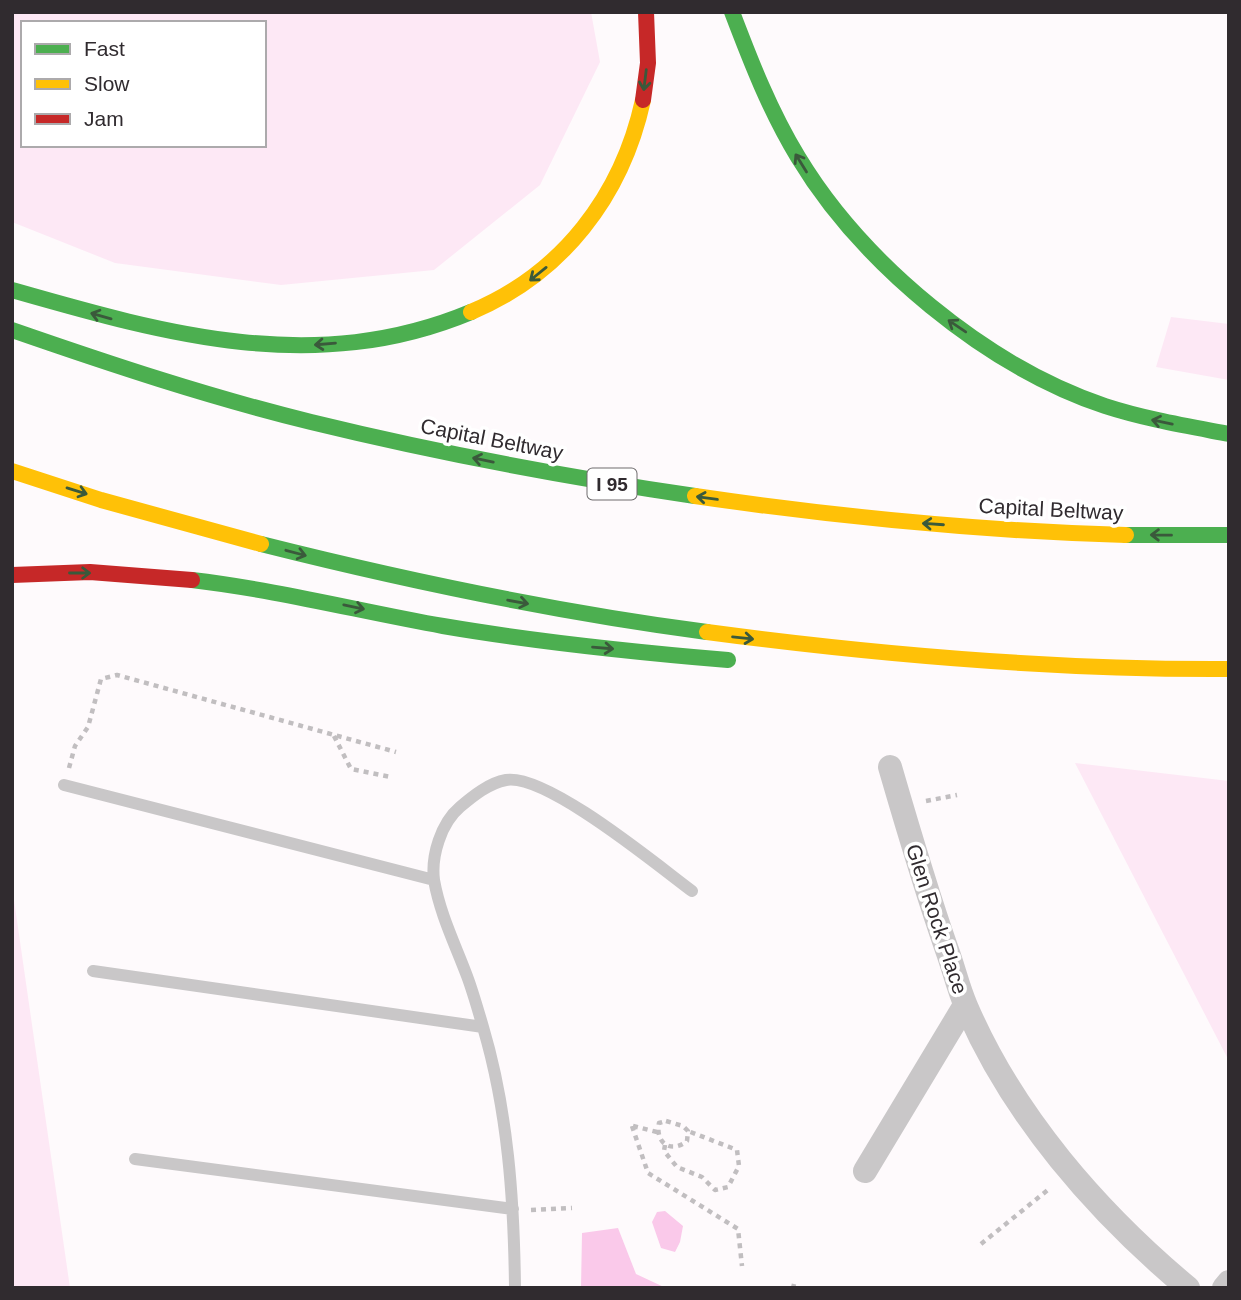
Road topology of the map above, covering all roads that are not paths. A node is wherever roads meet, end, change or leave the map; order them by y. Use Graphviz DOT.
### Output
graph roads {
  1 [pos="646,12"];
  2 [pos="732,12"];
  3 [pos="12,290"];
  4 [pos="12,330"];
  5 [pos="1229,434"];
  6 [pos="12,471"];
  7 [pos="1229,536"];
  8 [pos="12,575"];
  9 [pos="738,661"];
  10 [pos="1199,669"];
  11 [pos="1229,669"];
  12 [pos="960,675"];
  13 [pos="890,767"];
  14 [pos="64,785"];
  15 [pos="434,880"];
  16 [pos="692,891"];
  17 [pos="93,971"];
  18 [pos="965,1005"];
  19 [pos="483,1027"];
  20 [pos="135,1159"];
  21 [pos="865,1171"];
  22 [pos="513,1209"];
  23 [pos="1229,1282"];
  24 [pos="515,1288"];
  25 [pos="1188,1288"];
  26 [pos="1224,1288"];
  1 -- 3 [label="highway, one-way"];
  5 -- 2 [label="highway, one-way"];
  7 -- 4 [label="highway, Capital Beltway / I 95, one-way"];
  6 -- 10 [label="highway, one-way"];
  8 -- 9 [label="highway, one-way"];
  10 -- 11 [label="highway"];
  10 -- 12 [label="highway"];
  13 -- 18 [label="street, Glen Rock Place"];
  14 -- 15 [label="lane"];
  15 -- 16 [label="lane"];
  15 -- 19 [label="lane"];
  17 -- 19 [label="lane"];
  18 -- 21 [label="street, Glen Rock Place"];
  18 -- 25 [label="street"];
  19 -- 22 [label="lane"];
  20 -- 22 [label="lane"];
  22 -- 24 [label="lane"];
  23 -- 26 [label="street"];
}
